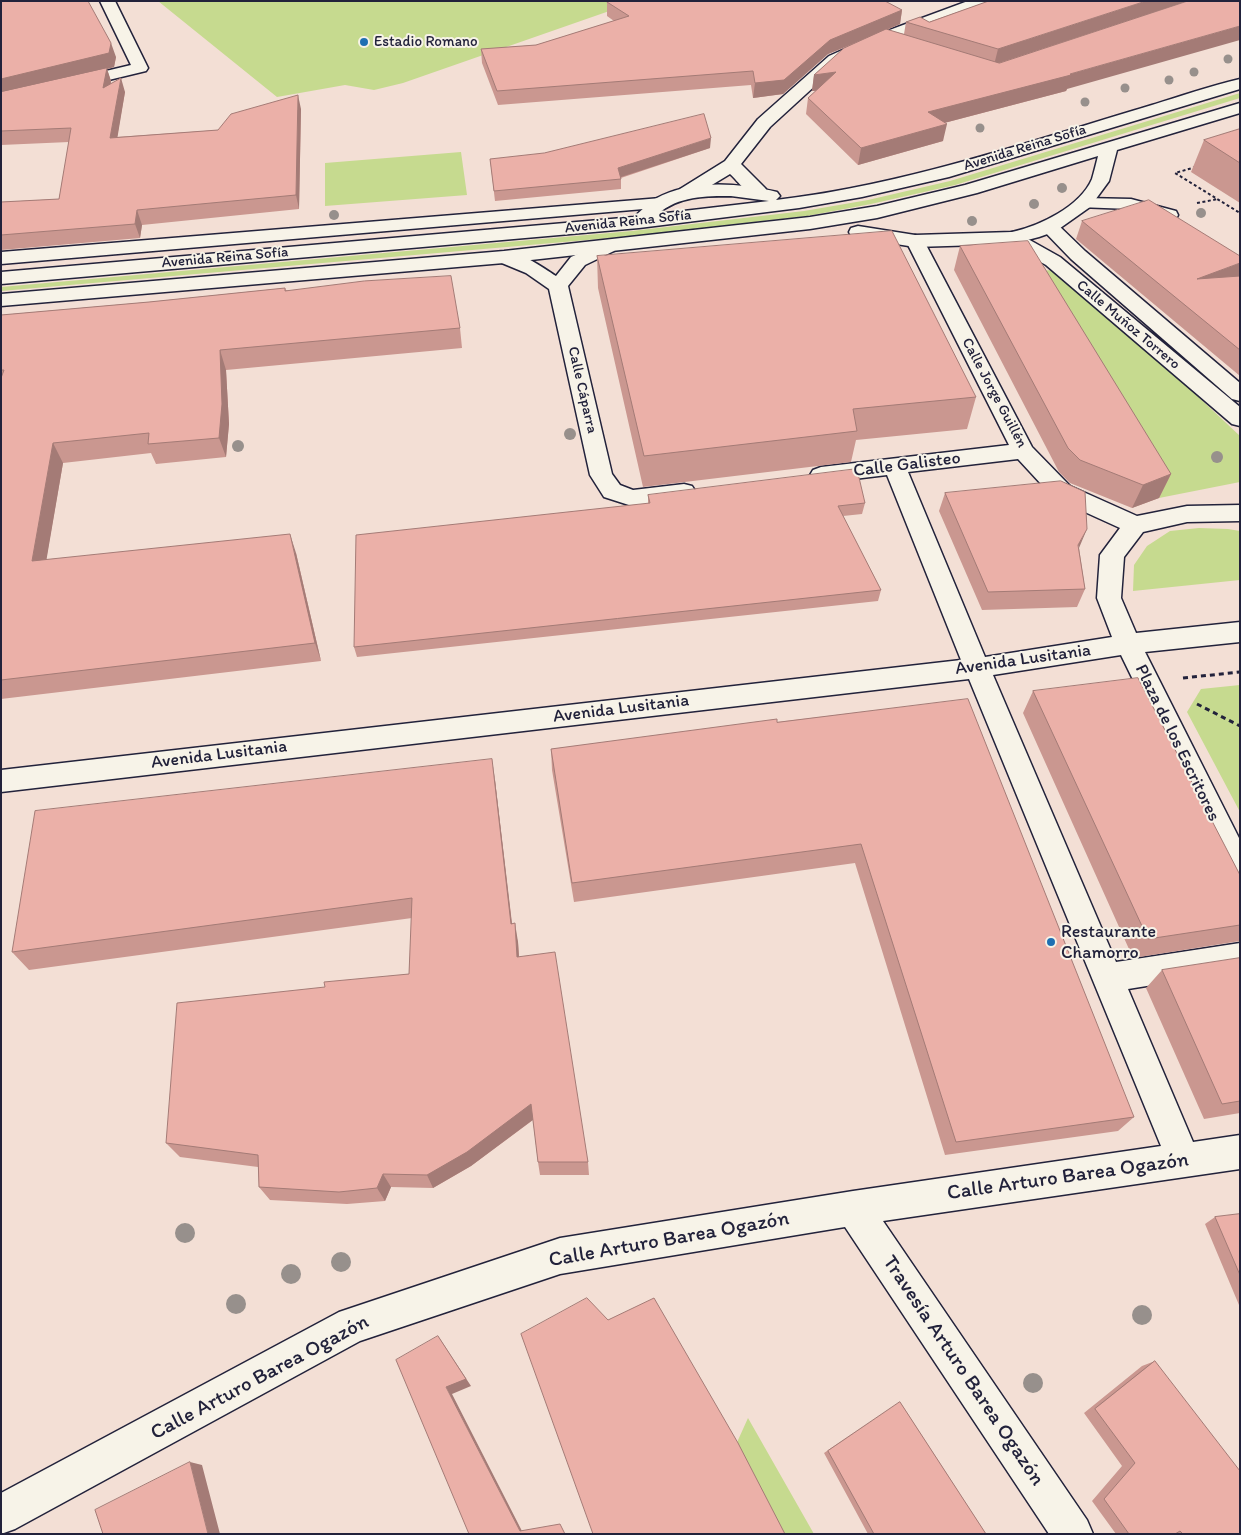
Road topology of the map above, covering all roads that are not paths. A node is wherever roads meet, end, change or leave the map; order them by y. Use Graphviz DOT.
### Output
graph roads {
  1 [pos="107,1"];
  2 [pos="983,1"];
  3 [pos="882,38"];
  4 [pos="910,47"];
  5 [pos="1240,84"];
  6 [pos="2,100"];
  7 [pos="1240,108"];
  8 [pos="1108,148"];
  9 [pos="731,165"];
  10 [pos="760,192"];
  11 [pos="686,193"];
  12 [pos="661,203"];
  13 [pos="799,203"];
  14 [pos="1084,203"];
  15 [pos="640,222"];
  16 [pos="810,223"];
  17 [pos="1184,225"];
  18 [pos="1049,227"];
  19 [pos="1012,238"];
  20 [pos="915,241"];
  21 [pos="607,247"];
  22 [pos="504,257"];
  23 [pos="1,258"];
  24 [pos="1,278"];
  25 [pos="558,286"];
  26 [pos="1,300"];
  27 [pos="1240,394"];
  28 [pos="1240,419"];
  29 [pos="1024,451"];
  30 [pos="895,467"];
  31 [pos="797,478"];
  32 [pos="710,489"];
  33 [pos="1240,513"];
  34 [pos="1135,525"];
  35 [pos="1240,632"];
  36 [pos="1128,644"];
  37 [pos="977,668"];
  38 [pos="1,781"];
  39 [pos="1240,870"];
  40 [pos="1240,957"];
  41 [pos="1108,978"];
  42 [pos="1240,1152"];
  43 [pos="1184,1160"];
  44 [pos="853,1208"];
  45 [pos="1,1516"];
  46 [pos="1073,1534"];
  1 -- 6 [label="main road"];
  2 -- 3 [label="main road"];
  3 -- 4 [label="main road"];
  3 -- 9 [label="main road"];
  5 -- 13 [label="main road, Avenida Reina Sofía"];
  7 -- 8 [label="main road, Avenida Reina Sofía"];
  8 -- 14 [label="main road"];
  8 -- 16 [label="main road, Avenida Reina Sofía"];
  9 -- 10 [label="main road"];
  9 -- 11 [label="main road"];
  10 -- 11 [label="main road"];
  10 -- 13 [label="main road"];
  11 -- 12 [label="main road"];
  12 -- 15 [label="main road"];
  12 -- 23 [label="main road, Avenida Reina Sofía"];
  13 -- 15 [label="main road, Avenida Reina Sofía"];
  14 -- 17 [label="main road"];
  14 -- 18 [label="main road"];
  15 -- 24 [label="main road, Avenida Reina Sofía"];
  16 -- 20 [label="main road"];
  16 -- 21 [label="main road, Avenida Reina Sofía"];
  18 -- 19 [label="main road"];
  18 -- 27 [label="main road, Calle Muñoz Torrero"];
  19 -- 20 [label="main road"];
  19 -- 28 [label="main road, Calle Muñoz Torrero"];
  20 -- 29 [label="main road, Calle Jorge Guillén"];
  21 -- 22 [label="main road, Avenida Reina Sofía"];
  21 -- 25 [label="main road"];
  22 -- 25 [label="main road"];
  22 -- 26 [label="main road, Avenida Reina Sofía"];
  25 -- 32 [label="main road, Calle Cáparra"];
  29 -- 30 [label="main road, Calle Galisteo"];
  29 -- 34 [label="main road, Calle Jorge Guillén"];
  30 -- 31 [label="main road, Calle Galisteo"];
  30 -- 37 [label="main road"];
  33 -- 34 [label="main road"];
  34 -- 36 [label="main road, Plaza de los Escritores"];
  35 -- 36 [label="main road, Avenida Lusitania"];
  36 -- 37 [label="main road, Avenida Lusitania"];
  36 -- 39 [label="main road, Plaza de los Escritores"];
  37 -- 38 [label="main road, Avenida Lusitania"];
  37 -- 41 [label="main road"];
  40 -- 41 [label="main road"];
  41 -- 43 [label="main road"];
  42 -- 43 [label="main road, Calle Arturo Barea Ogazón"];
  43 -- 44 [label="main road, Calle Arturo Barea Ogazón"];
  44 -- 45 [label="main road, Calle Arturo Barea Ogazón"];
  44 -- 46 [label="main road, Travesía Arturo Barea Ogazón"];
}
